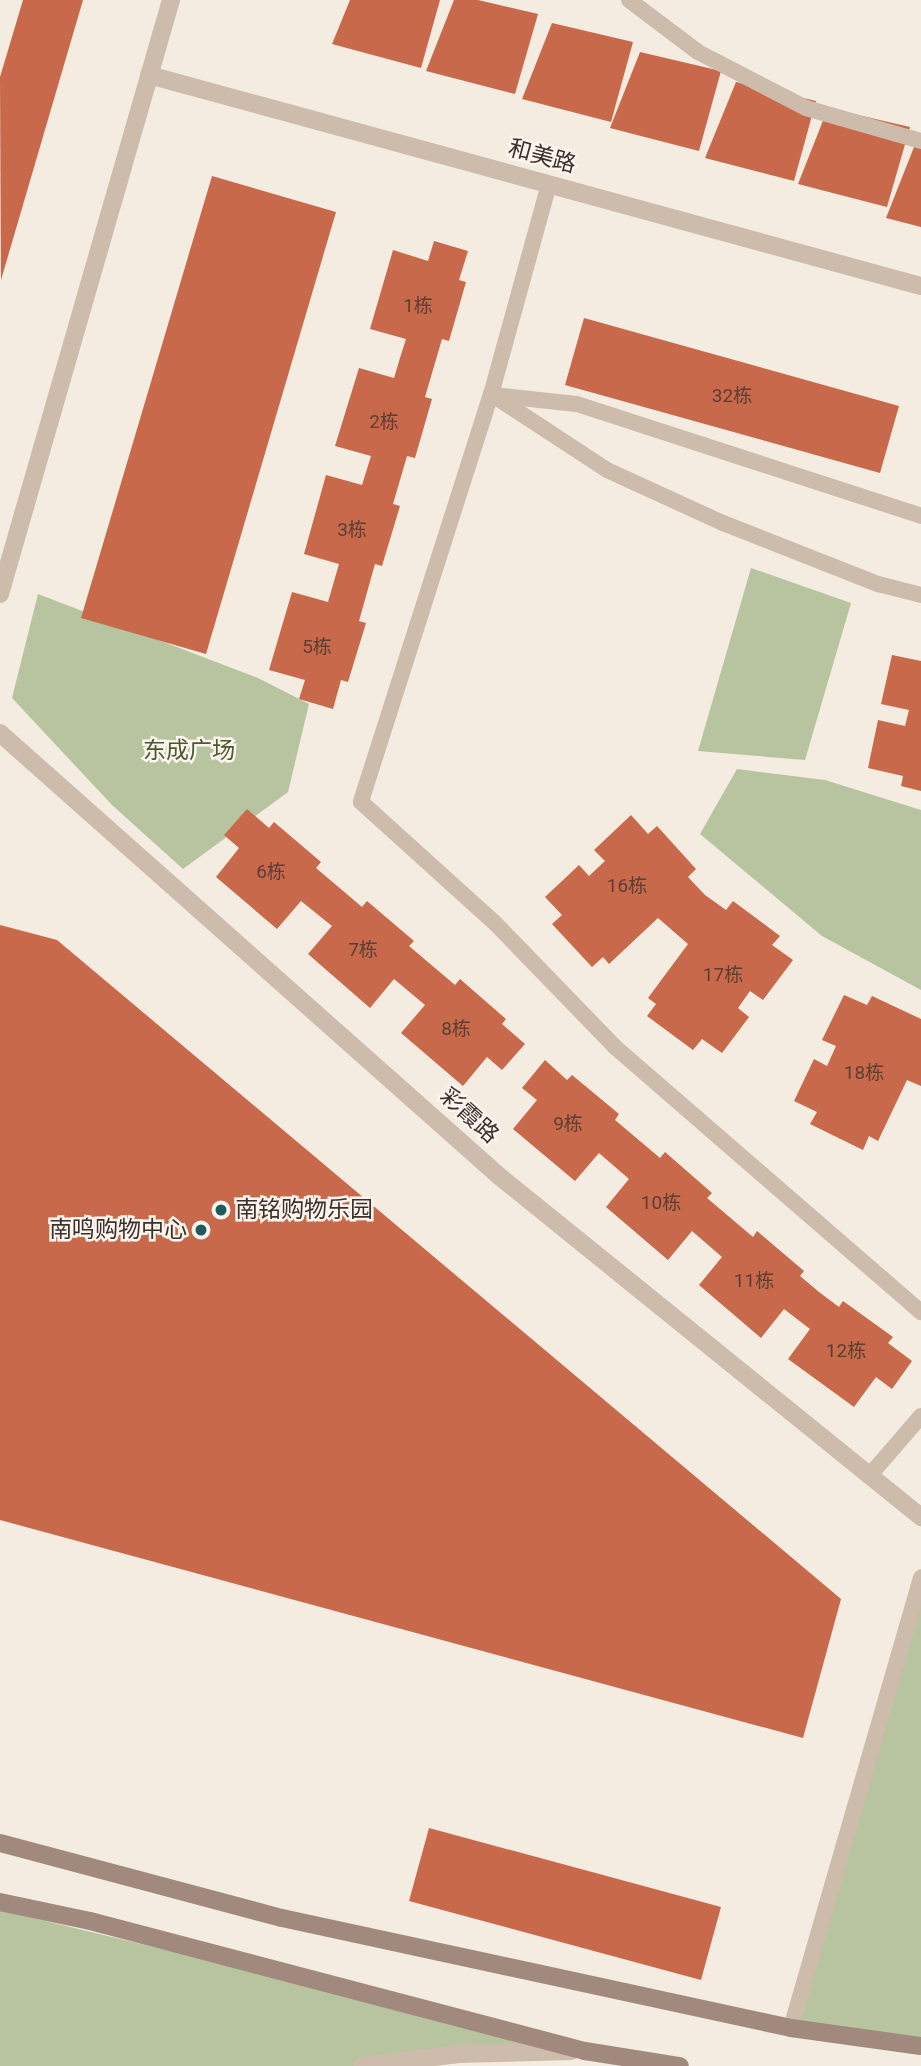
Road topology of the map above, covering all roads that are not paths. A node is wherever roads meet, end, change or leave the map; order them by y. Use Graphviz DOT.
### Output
graph roads {
  1 [pos="171,0"];
  2 [pos="629,0"];
  3 [pos="149,75"];
  4 [pos="920,137"];
  5 [pos="549,184"];
  6 [pos="921,286"];
  7 [pos="491,394"];
  8 [pos="921,516"];
  9 [pos="0,594"];
  10 [pos="921,595"];
  11 [pos="0,733"];
  12 [pos="921,1312"];
  13 [pos="921,1416"];
  14 [pos="870,1475"];
  15 [pos="921,1517"];
  16 [pos="921,1577"];
  17 [pos="0,1843"];
  18 [pos="0,1902"];
  19 [pos="791,2028"];
  20 [pos="921,2046"];
  21 [pos="585,2051"];
  22 [pos="362,2066"];
  23 [pos="680,2066"];
  1 -- 3 [label="street"];
  2 -- 4 [label="lane"];
  3 -- 5 [label="street, 和美路"];
  3 -- 9 [label="street"];
  5 -- 6 [label="street, 和美路"];
  5 -- 7 [label="lane"];
  7 -- 8 [label="lane"];
  7 -- 10 [label="lane"];
  7 -- 12 [label="lane"];
  11 -- 14 [label="street, 彩霞路"];
  13 -- 14 [label="lane"];
  14 -- 15 [label="street, 彩霞路"];
  16 -- 19 [label="lane"];
  17 -- 19 [label="main road"];
  18 -- 21 [label="main road"];
  19 -- 20 [label="main road"];
  21 -- 22 [label="street"];
  21 -- 23 [label="main road"];
}
